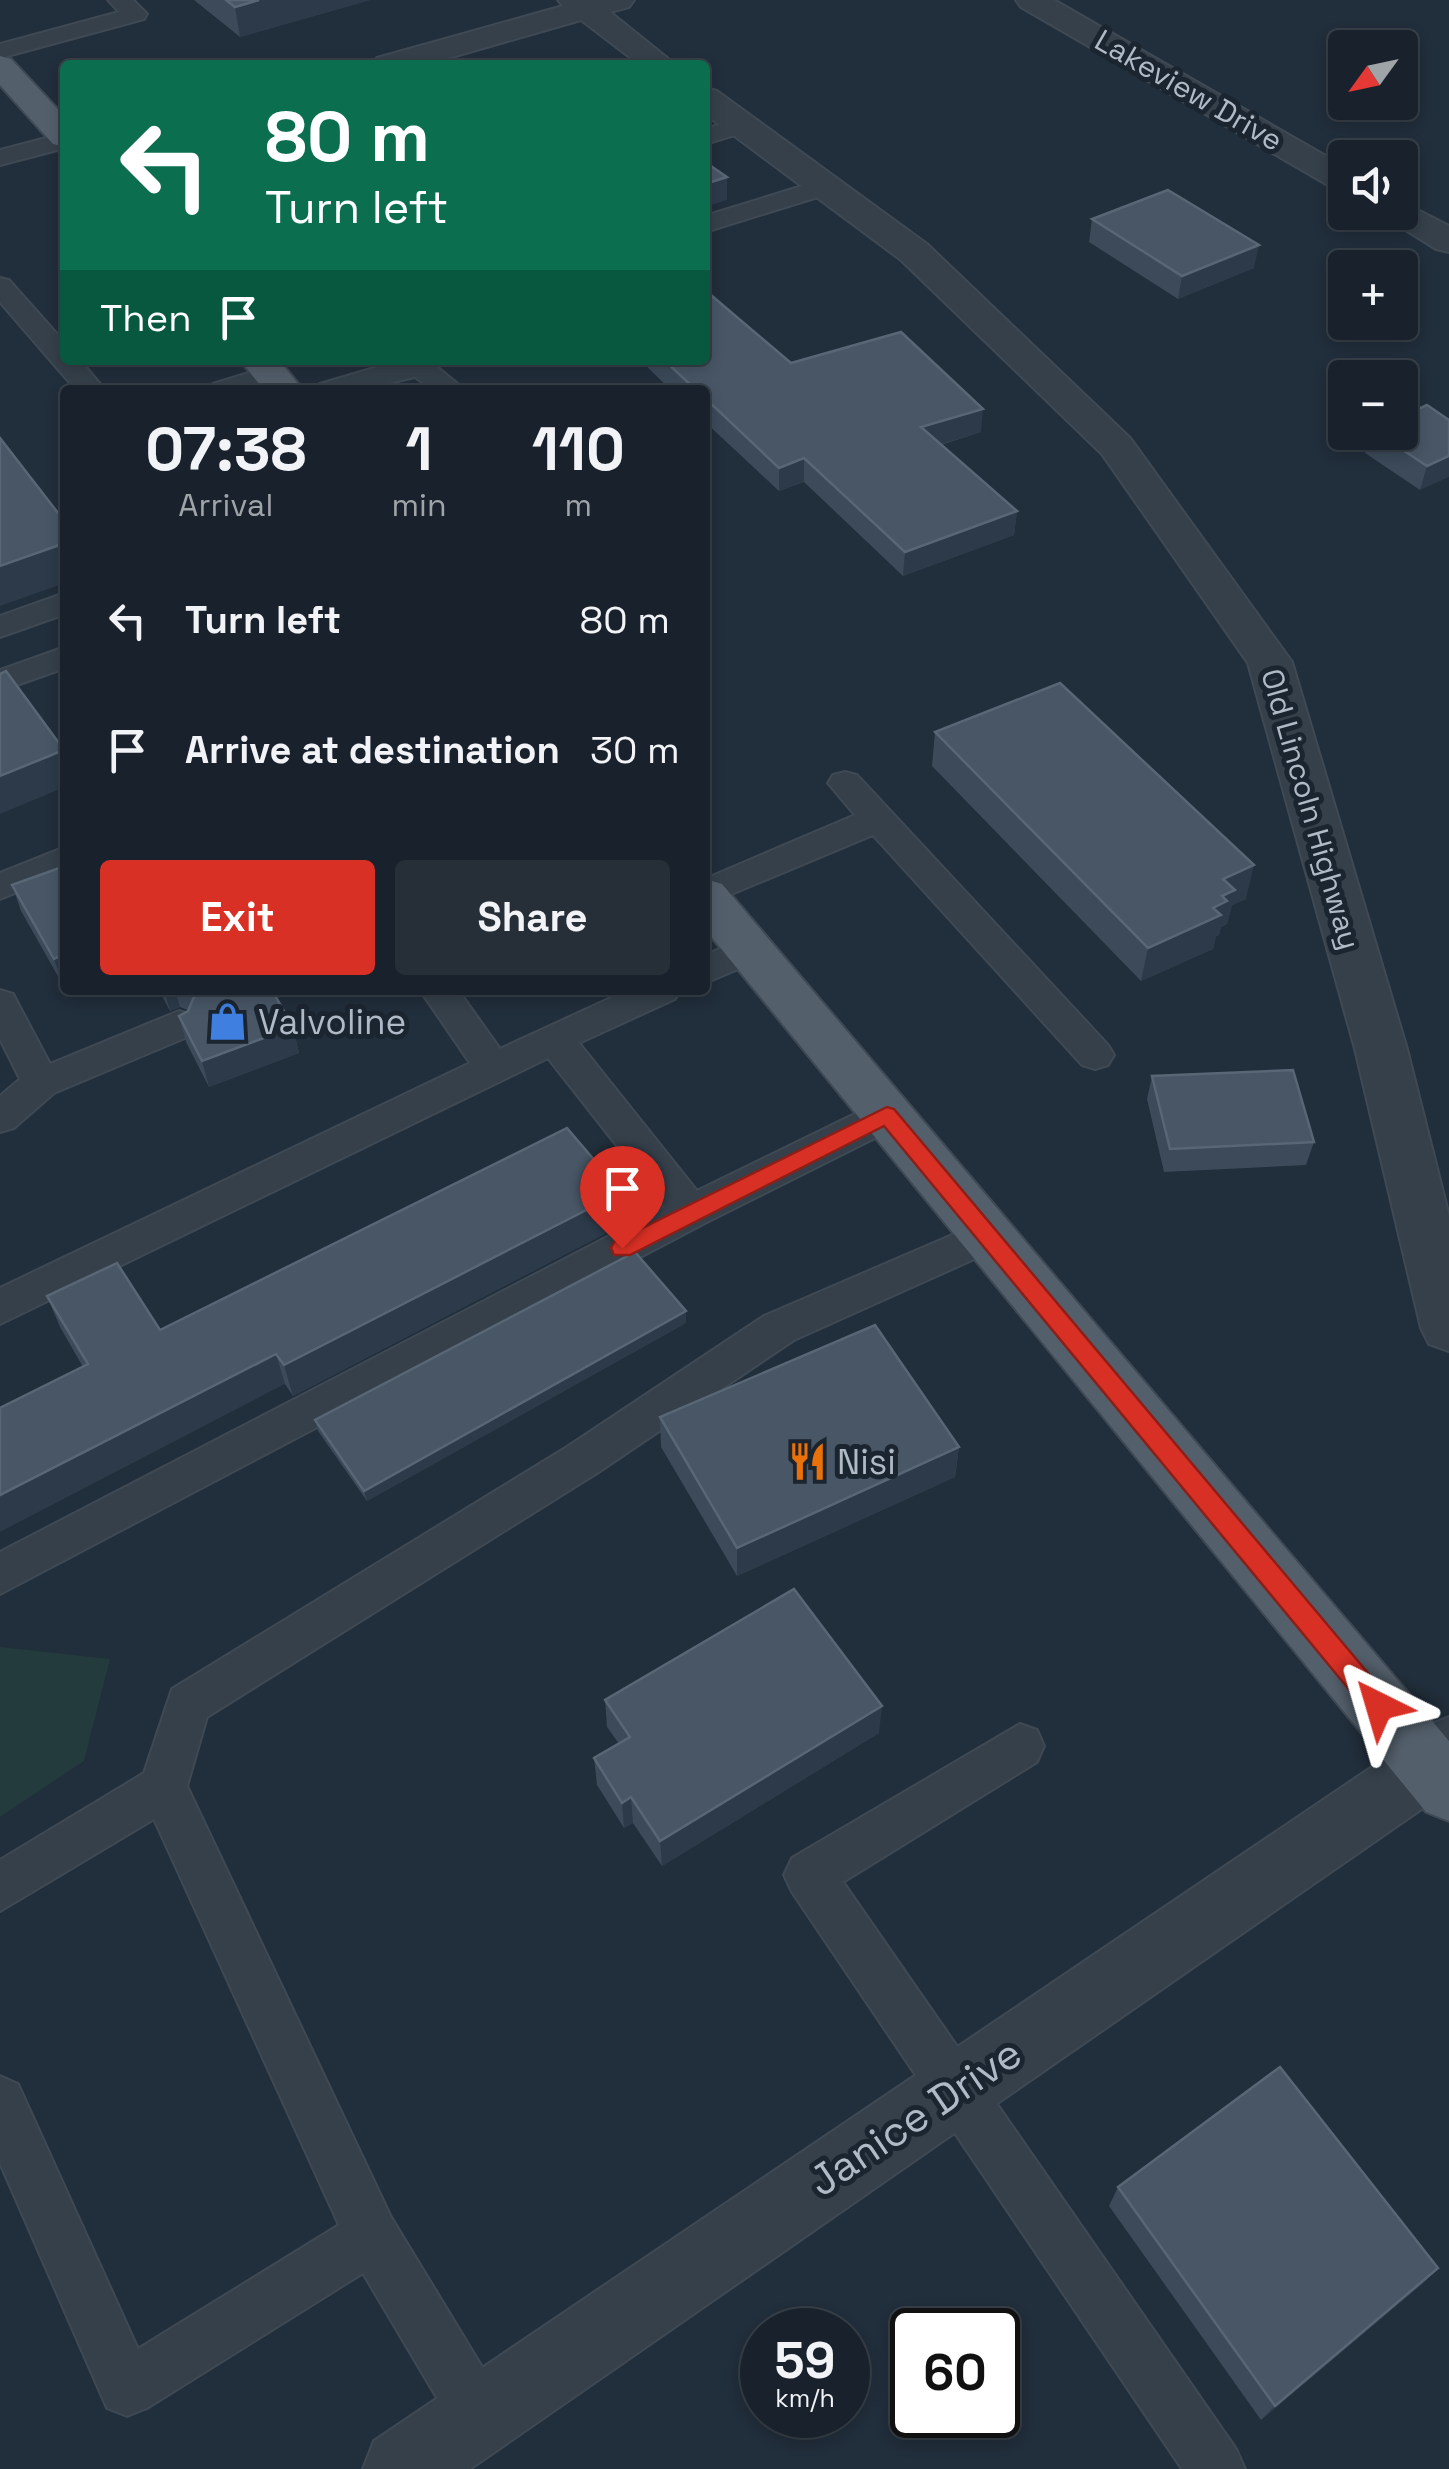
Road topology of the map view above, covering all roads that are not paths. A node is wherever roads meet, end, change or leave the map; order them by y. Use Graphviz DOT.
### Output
graph roads {
  1 [pos="618,0"];
  2 [pos="1032,0"];
  3 [pos="127,1"];
  4 [pos="579,5"];
  5 [pos="0,51"];
  6 [pos="404,60"];
  7 [pos="653,60"];
  8 [pos="0,66"];
  9 [pos="710,107"];
  10 [pos="723,131"];
  11 [pos="60,132"];
  12 [pos="60,140"];
  13 [pos="0,158"];
  14 [pos="1328,170"];
  15 [pos="825,187"];
  16 [pos="710,222"];
  17 [pos="1418,222"];
  18 [pos="1449,240"];
  19 [pos="0,286"];
  20 [pos="60,355"];
  21 [pos="68,365"];
  22 [pos="271,375"];
  23 [pos="86,385"];
  24 [pos="238,385"];
  25 [pos="347,385"];
  26 [pos="445,385"];
  27 [pos="60,606"];
  28 [pos="0,628"];
  29 [pos="60,659"];
  30 [pos="0,681"];
  31 [pos="845,783"];
  32 [pos="878,819"];
  33 [pos="60,862"];
  34 [pos="0,887"];
  35 [pos="710,892"];
  36 [pos="710,909"];
  37 [pos="727,960"];
  38 [pos="442,995"];
  39 [pos="651,995"];
  40 [pos="0,1003"];
  41 [pos="179,1025"];
  42 [pos="554,1039"];
  43 [pos="1095,1055"];
  44 [pos="494,1068"];
  45 [pos="41,1082"];
  46 [pos="887,1115"];
  47 [pos="0,1118"];
  48 [pos="691,1212"];
  49 [pos="988,1236"];
  50 [pos="0,1307"];
  51 [pos="1447,1315"];
  52 [pos="0,1574"];
  53 [pos="1020,1746"];
  54 [pos="1442,1768"];
  55 [pos="163,1787"];
  56 [pos="0,1888"];
  57 [pos="956,2089"];
  58 [pos="0,2102"];
  59 [pos="372,2236"];
  60 [pos="479,2414"];
  61 [pos="402,2469"];
  62 [pos="1216,2469"];
  1 -- 4 [label="street"];
  2 -- 14 [label="street, Lakeview Drive"];
  3 -- 5 [label="lane"];
  4 -- 6 [label="street"];
  4 -- 7 [label="street"];
  8 -- 11 [label="main road"];
  9 -- 10 [label="street, Old Lincoln Highway"];
  10 -- 15 [label="street, Old Lincoln Highway"];
  12 -- 13 [label="lane"];
  15 -- 16 [label="lane"];
  15 -- 51 [label="street, Old Lincoln Highway"];
  17 -- 18 [label="street"];
  19 -- 20 [label="lane"];
  21 -- 23 [label="lane"];
  22 -- 24 [label="lane"];
  25 -- 26 [label="lane"];
  27 -- 28 [label="lane"];
  29 -- 30 [label="lane"];
  31 -- 32 [label="lane"];
  32 -- 35 [label="lane"];
  32 -- 43 [label="lane"];
  33 -- 34 [label="lane"];
  36 -- 37 [label="main road"];
  37 -- 46 [label="main road"];
  38 -- 44 [label="lane"];
  39 -- 42 [label="lane"];
  40 -- 45 [label="lane"];
  41 -- 45 [label="lane"];
  42 -- 44 [label="lane"];
  42 -- 48 [label="lane"];
  44 -- 50 [label="lane"];
  45 -- 47 [label="lane"];
  46 -- 48 [label="lane"];
  46 -- 49 [label="main road"];
  48 -- 52 [label="lane"];
  49 -- 54 [label="main road"];
  49 -- 55 [label="lane"];
  53 -- 57 [label="lane"];
  54 -- 57 [label="street, Janice Drive"];
  55 -- 56 [label="lane"];
  55 -- 59 [label="lane"];
  57 -- 60 [label="street, Janice Drive"];
  57 -- 62 [label="lane"];
  58 -- 59 [label="lane"];
  59 -- 60 [label="lane"];
  60 -- 61 [label="street, Janice Drive"];
}
